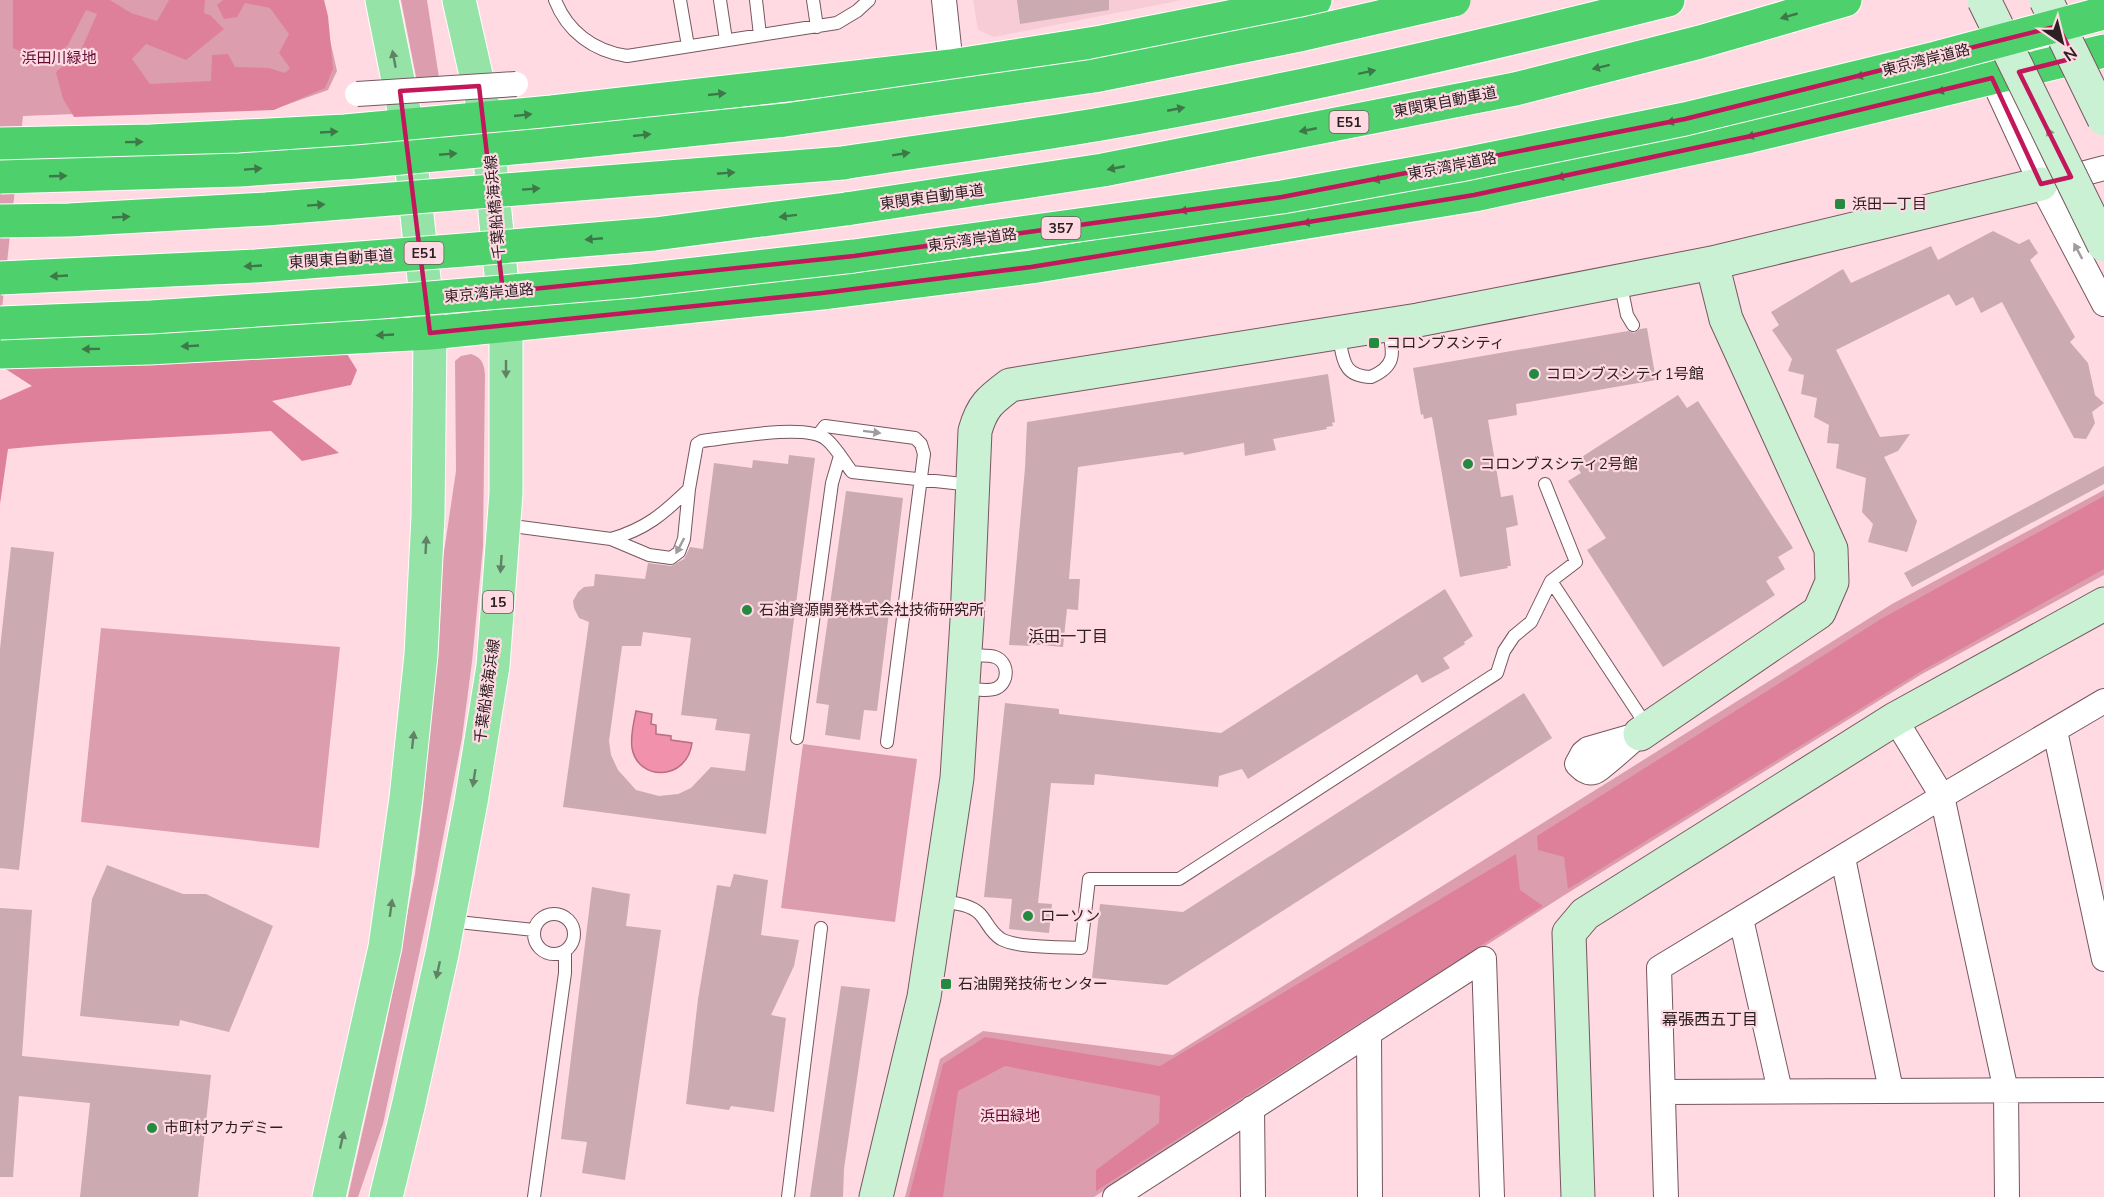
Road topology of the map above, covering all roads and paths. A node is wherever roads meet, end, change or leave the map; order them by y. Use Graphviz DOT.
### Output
graph roads {
  1 [pos="382,0"];
  2 [pos="459,0"];
  3 [pos="555,0"];
  4 [pos="680,0"];
  5 [pos="720,0"];
  6 [pos="756,0"];
  7 [pos="813,0"];
  8 [pos="869,0"];
  9 [pos="944,0"];
  10 [pos="1316,0"];
  11 [pos="1454,0"];
  12 [pos="1668,0"];
  13 [pos="1845,0"];
  14 [pos="1984,0"];
  15 [pos="2046,0"];
  16 [pos="2104,13"];
  17 [pos="817,27"];
  18 [pos="760,35"];
  19 [pos="726,40"];
  20 [pos="687,46"];
  21 [pos="2104,51"];
  22 [pos="951,66"];
  23 [pos="1992,78"];
  24 [pos="516,84"];
  25 [pos="357,94"];
  26 [pos="486,119"];
  27 [pos="2104,119"];
  28 [pos="407,125"];
  29 [pos="6,144"];
  30 [pos="2104,168"];
  31 [pos="0,177"];
  32 [pos="2041,184"];
  33 [pos="0,220"];
  34 [pos="2104,245"];
  35 [pos="1712,263"];
  36 [pos="0,278"];
  37 [pos="1620,281"];
  38 [pos="2104,303"];
  39 [pos="0,323"];
  40 [pos="506,326"];
  41 [pos="1388,326"];
  42 [pos="1633,326"];
  43 [pos="430,333"];
  44 [pos="1338,334"];
  45 [pos="0,352"];
  46 [pos="818,435"];
  47 [pos="840,456"];
  48 [pos="920,481"];
  49 [pos="1545,484"];
  50 [pos="973,485"];
  51 [pos="689,489"];
  52 [pos="504,524"];
  53 [pos="611,539"];
  54 [pos="1551,581"];
  55 [pos="2104,604"];
  56 [pos="2104,701"];
  57 [pos="1895,719"];
  58 [pos="1644,731"];
  59 [pos="2055,731"];
  60 [pos="797,738"];
  61 [pos="887,742"];
  62 [pos="1942,796"];
  63 [pos="1843,858"];
  64 [pos="939,901"];
  65 [pos="1741,920"];
  66 [pos="448,921"];
  67 [pos="821,928"];
  68 [pos="534,930"];
  69 [pos="565,952"];
  70 [pos="2104,959"];
  71 [pos="1369,1033"];
  72 [pos="1891,1090"];
  73 [pos="2104,1090"];
  74 [pos="1780,1091"];
  75 [pos="2006,1091"];
  76 [pos="1663,1092"];
  77 [pos="1252,1108"];
  78 [pos="1127,1194"];
  79 [pos="329,1197"];
  80 [pos="386,1197"];
  81 [pos="534,1197"];
  82 [pos="788,1197"];
  83 [pos="876,1197"];
  84 [pos="1253,1197"];
  85 [pos="1370,1197"];
  86 [pos="1492,1197"];
  87 [pos="1578,1197"];
  88 [pos="1666,1197"];
  89 [pos="2007,1197"];
  28 -- 1 [label="main road, one-way"];
  2 -- 26 [label="main road, 千葉船橋海浜線 / 15"];
  3 -- 20 [label="lane"];
  4 -- 20 [label="lane"];
  5 -- 19 [label="lane"];
  6 -- 18 [label="lane"];
  7 -- 17 [label="lane"];
  8 -- 17 [label="lane"];
  9 -- 22 [label="street"];
  10 -- 22 [label="highway"];
  31 -- 11 [label="highway, one-way, bridge"];
  33 -- 12 [label="highway, one-way, bridge"];
  13 -- 36 [label="highway, 東関東自動車道 / E51, one-way, bridge"];
  34 -- 14 [label="street, one-way, bridge"];
  15 -- 27 [label="street, bridge"];
  16 -- 39 [label="highway, 東京湾岸道路 / 357, one-way, bridge"];
  17 -- 18 [label="lane"];
  18 -- 19 [label="lane"];
  19 -- 20 [label="lane"];
  21 -- 23 [label="highway"];
  26 -- 22 [label="highway, one-way"];
  23 -- 32 [label="street"];
  23 -- 40 [label="highway, one-way"];
  24 -- 25 [label="street, bridge"];
  26 -- 28 [label="highway"];
  26 -- 40 [label="main road, 千葉船橋海浜線 / 15"];
  29 -- 28 [label="highway, one-way"];
  28 -- 43 [label="main road"];
  30 -- 32 [label="street"];
  32 -- 35 [label="street"];
  38 -- 32 [label="street, one-way"];
  35 -- 37 [label="street"];
  35 -- 58 [label="street"];
  37 -- 41 [label="street"];
  37 -- 42 [label="lane"];
  40 -- 43 [label="highway"];
  40 -- 52 [label="main road, 千葉船橋海浜線 / 15, one-way"];
  41 -- 44 [label="street"];
  41 -- 44 [label="lane"];
  43 -- 45 [label="highway, one-way"];
  79 -- 43 [label="main road, one-way"];
  44 -- 50 [label="street"];
  46 -- 47 [label="lane"];
  46 -- 48 [label="lane, one-way"];
  46 -- 51 [label="lane"];
  47 -- 48 [label="lane"];
  47 -- 60 [label="lane"];
  48 -- 50 [label="lane"];
  48 -- 61 [label="lane"];
  49 -- 54 [label="lane"];
  50 -- 64 [label="street"];
  51 -- 53 [label="lane"];
  51 -- 53 [label="lane, one-way"];
  52 -- 53 [label="lane"];
  52 -- 66 [label="main road, 千葉船橋海浜線 / 15, one-way"];
  54 -- 58 [label="lane"];
  54 -- 64 [label="lane"];
  55 -- 57 [label="street"];
  56 -- 59 [label="street"];
  57 -- 62 [label="street"];
  57 -- 87 [label="street"];
  59 -- 62 [label="street"];
  59 -- 70 [label="street"];
  62 -- 63 [label="street"];
  62 -- 75 [label="street"];
  63 -- 65 [label="street"];
  63 -- 72 [label="street"];
  64 -- 83 [label="street"];
  65 -- 74 [label="street"];
  65 -- 76 [label="street"];
  66 -- 68 [label="lane"];
  66 -- 80 [label="main road, 千葉船橋海浜線 / 15, one-way"];
  67 -- 82 [label="lane"];
  68 -- 69 [label="lane"];
  68 -- 69 [label="lane"];
  69 -- 81 [label="lane"];
  71 -- 77 [label="street"];
  71 -- 85 [label="street"];
  71 -- 86 [label="street"];
  72 -- 74 [label="street"];
  72 -- 75 [label="street"];
  73 -- 75 [label="street"];
  74 -- 76 [label="street"];
  75 -- 89 [label="street"];
  76 -- 88 [label="street"];
  77 -- 78 [label="street"];
  77 -- 84 [label="street"];
}
